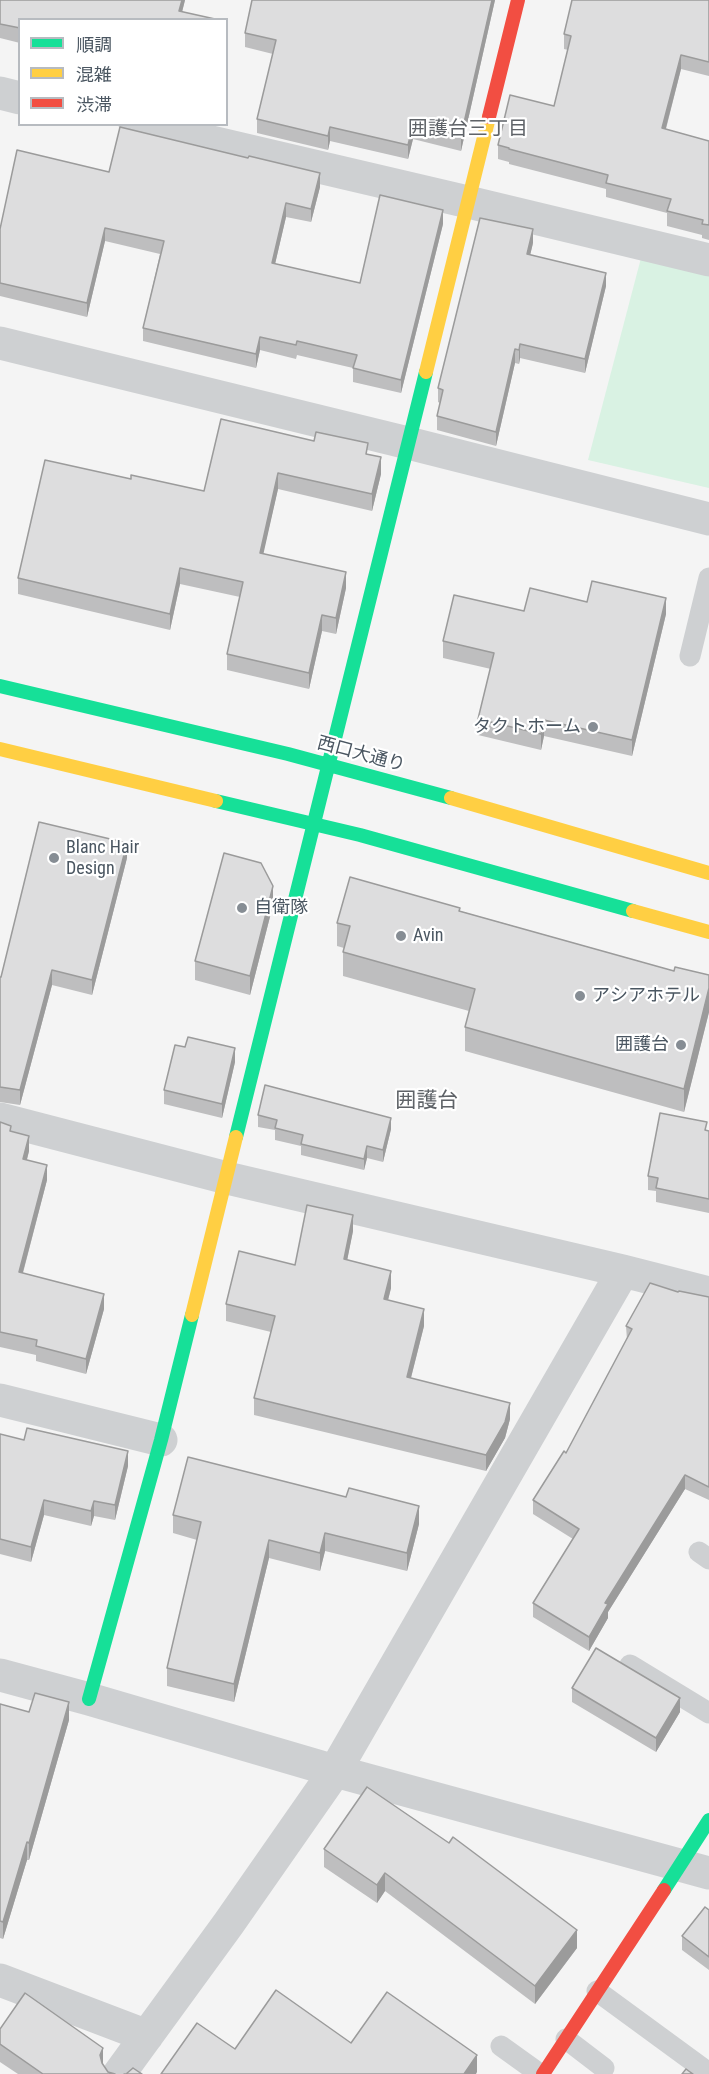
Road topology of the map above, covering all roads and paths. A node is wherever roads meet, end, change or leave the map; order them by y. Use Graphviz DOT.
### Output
graph roads {
  1 [pos="518,0"];
  2 [pos="0,93"];
  3 [pos="18,98"];
  4 [pos="144,126"];
  5 [pos="468,202"];
  6 [pos="709,260"];
  7 [pos="0,343"];
  8 [pos="408,443"];
  9 [pos="709,519"];
  10 [pos="709,578"];
  11 [pos="690,656"];
  12 [pos="0,686"];
  13 [pos="0,749"];
  14 [pos="327,765"];
  15 [pos="313,824"];
  16 [pos="709,873"];
  17 [pos="709,932"];
  18 [pos="0,1119"];
  19 [pos="227,1178"];
  20 [pos="623,1271"];
  21 [pos="709,1293"];
  22 [pos="0,1400"];
  23 [pos="161,1440"];
  24 [pos="630,1665"];
  25 [pos="0,1675"];
  26 [pos="89,1699"];
  27 [pos="709,1713"];
  28 [pos="335,1771"];
  29 [pos="709,1820"];
  30 [pos="695,1869"];
  31 [pos="0,1980"];
  32 [pos="597,1991"];
  33 [pos="147,2036"];
  34 [pos="566,2039"];
  35 [pos="501,2046"];
  36 [pos="604,2068"];
  37 [pos="709,2073"];
  38 [pos="119,2074"];
  39 [pos="541,2074"];
  1 -- 5 [label="street"];
  2 -- 3 [label="street"];
  4 -- 5 [label="street"];
  5 -- 6 [label="street"];
  5 -- 8 [label="street"];
  7 -- 8 [label="street"];
  8 -- 9 [label="street"];
  8 -- 14 [label="street"];
  10 -- 11 [label="lane"];
  12 -- 14 [label="street, 西口大通り"];
  13 -- 15 [label="street"];
  14 -- 15 [label="street"];
  14 -- 16 [label="street, 西口大通り"];
  15 -- 17 [label="street"];
  15 -- 19 [label="street"];
  18 -- 19 [label="street"];
  19 -- 20 [label="street"];
  19 -- 23 [label="street"];
  20 -- 21 [label="street"];
  20 -- 28 [label="street"];
  22 -- 23 [label="street"];
  23 -- 26 [label="street"];
  24 -- 27 [label="lane"];
  25 -- 26 [label="street"];
  26 -- 28 [label="street"];
  28 -- 30 [label="street"];
  28 -- 33 [label="street"];
  29 -- 30 [label="street"];
  30 -- 32 [label="street"];
  31 -- 33 [label="street"];
  32 -- 34 [label="street"];
  32 -- 37 [label="lane"];
  33 -- 38 [label="street"];
  34 -- 36 [label="lane"];
  34 -- 39 [label="street"];
  35 -- 39 [label="lane"];
}
